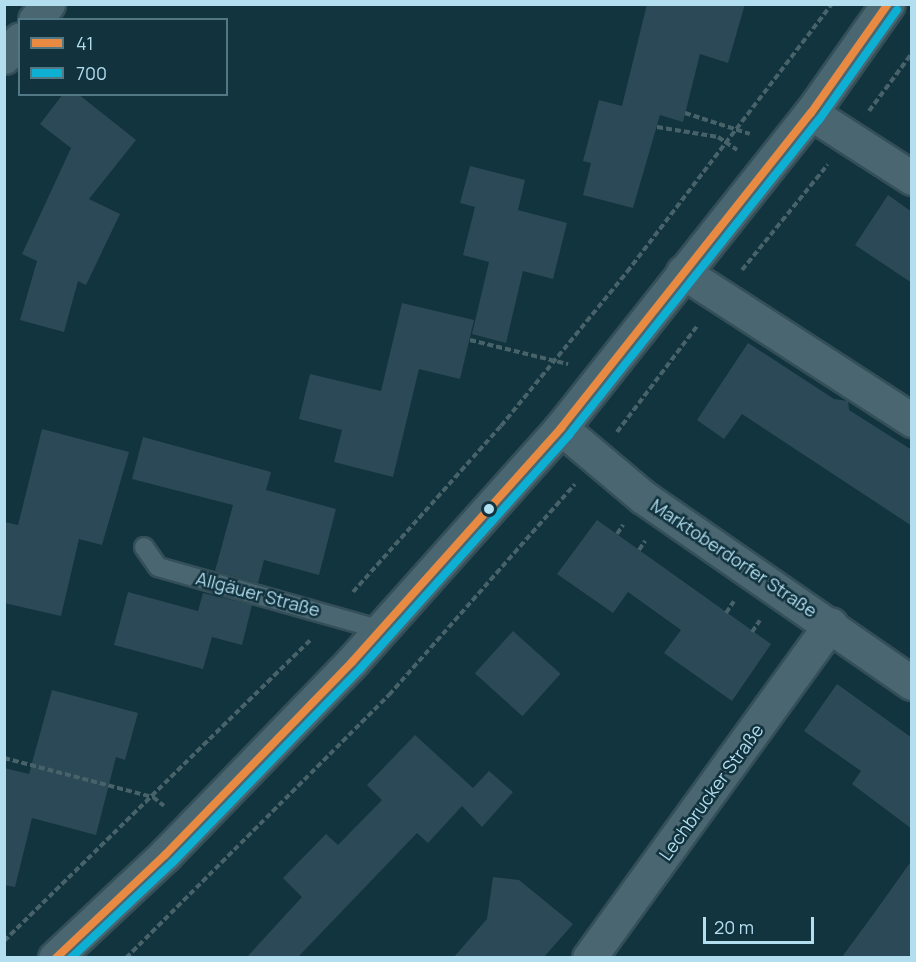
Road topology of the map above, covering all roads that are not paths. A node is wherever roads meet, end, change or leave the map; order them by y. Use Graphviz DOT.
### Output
graph roads {
  1 [pos="48,4"];
  2 [pos="888,4"];
  3 [pos="37,18"];
  4 [pos="18,41"];
  5 [pos="4,57"];
  6 [pos="811,113"];
  7 [pos="912,178"];
  8 [pos="683,272"];
  9 [pos="912,420"];
  10 [pos="561,428"];
  11 [pos="144,547"];
  12 [pos="831,624"];
  13 [pos="382,630"];
  14 [pos="912,683"];
  15 [pos="55,957"];
  16 [pos="589,957"];
  1 -- 3 [label="street"];
  2 -- 6 [label="street"];
  4 -- 5 [label="street"];
  6 -- 7 [label="street"];
  6 -- 8 [label="street"];
  8 -- 9 [label="street"];
  8 -- 10 [label="street"];
  10 -- 12 [label="street, Marktoberdorfer Straße"];
  10 -- 13 [label="street"];
  11 -- 13 [label="lane, Allgäuer Straße"];
  12 -- 14 [label="street, Marktoberdorfer Straße"];
  12 -- 16 [label="street, Lechbrucker Straße"];
  13 -- 15 [label="street"];
}
